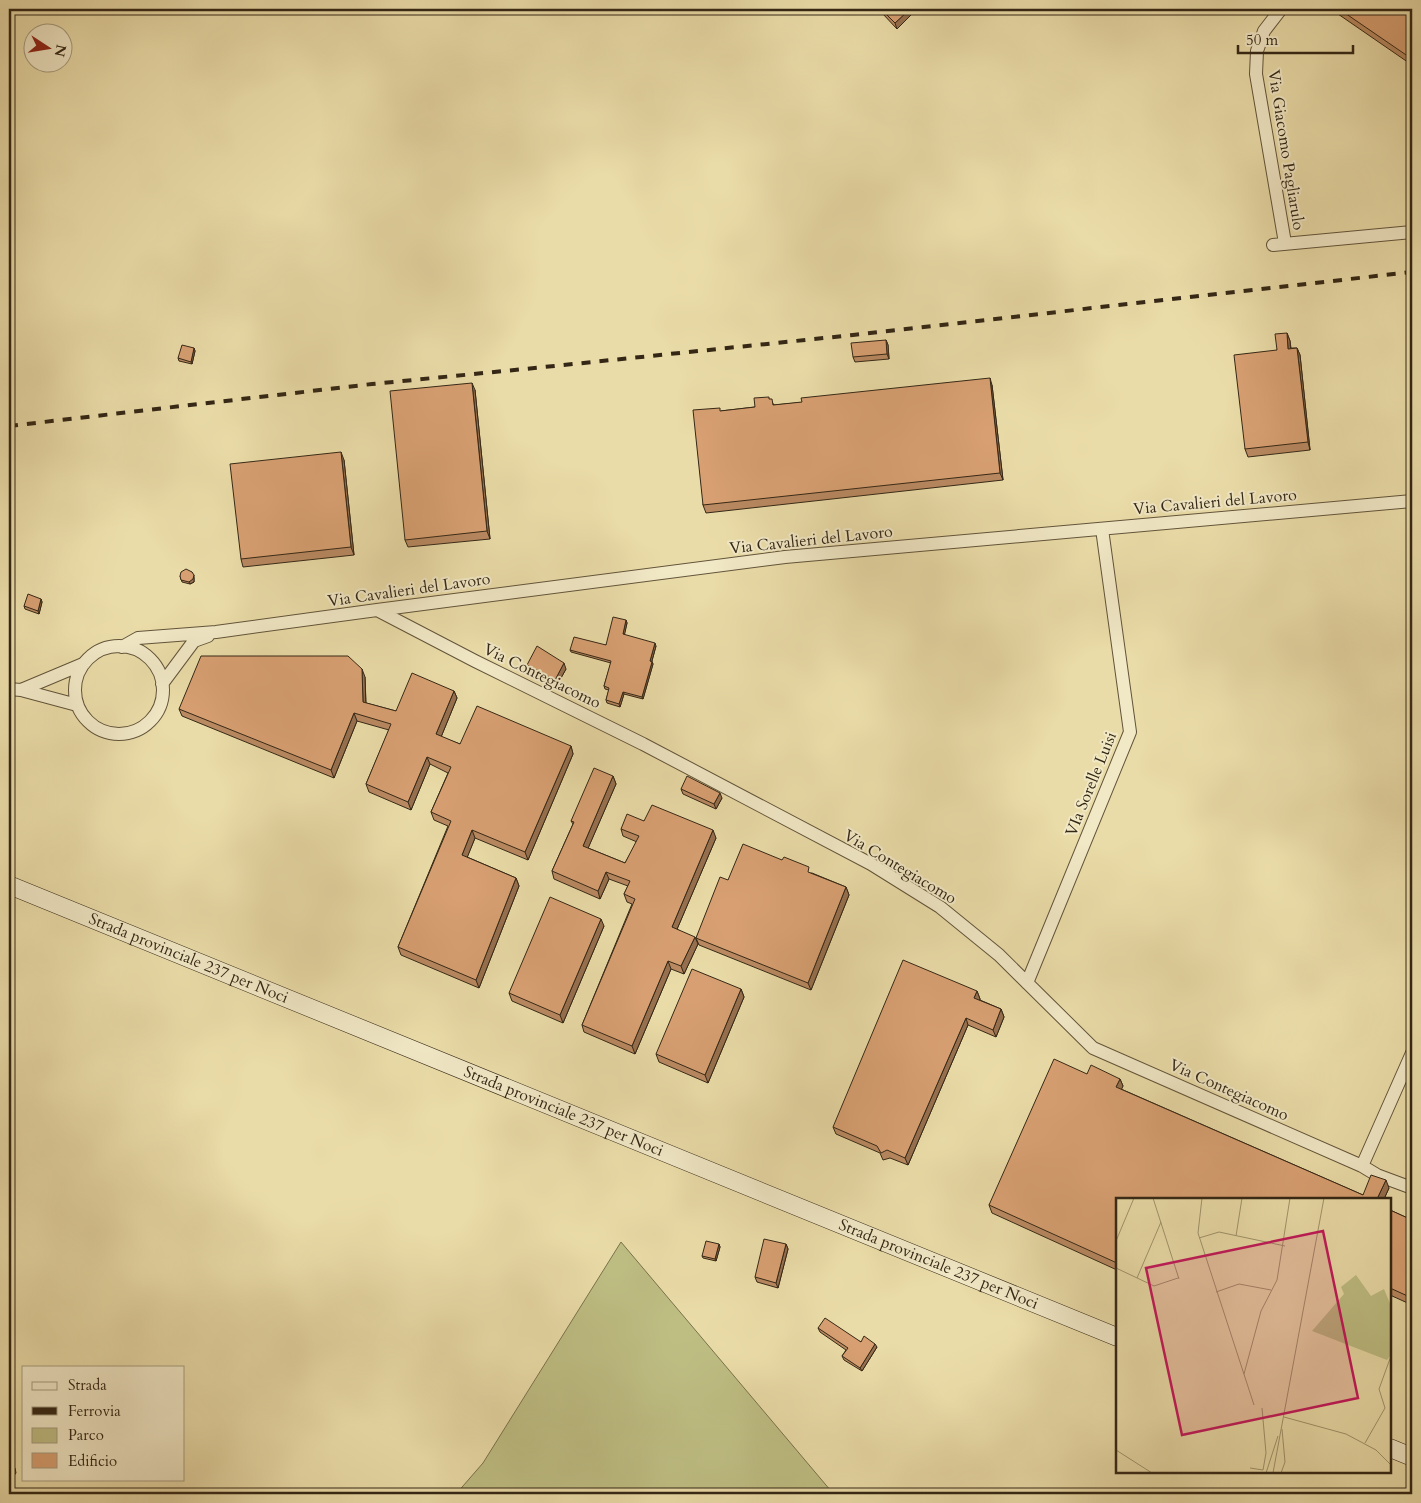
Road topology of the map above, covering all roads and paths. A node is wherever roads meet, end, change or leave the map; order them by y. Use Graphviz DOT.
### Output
graph roads {
  1 [pos="1281,9"];
  2 [pos="1412,232"];
  3 [pos="1412,501"];
  4 [pos="1102,529"];
  5 [pos="377,610"];
  6 [pos="216,632"];
  7 [pos="122,647"];
  8 [pos="83,664"];
  9 [pos="162,684"];
  10 [pos="15,689"];
  11 [pos="78,706"];
  12 [pos="9,886"];
  13 [pos="1027,983"];
  14 [pos="1412,1053"];
  15 [pos="1362,1166"];
  16 [pos="1412,1188"];
  17 [pos="1116,1337"];
  18 [pos="1391,1448"];
  19 [pos="1412,1458"];
  1 -- 2 [label="street, Via Giacomo Pagliarulo"];
  3 -- 4 [label="street, Via Cavalieri del Lavoro"];
  4 -- 5 [label="street, Via Cavalieri del Lavoro"];
  4 -- 13 [label="street, VIa Sorelle Luisi"];
  5 -- 6 [label="street, Via Cavalieri del Lavoro"];
  5 -- 13 [label="street, Via Contegiacomo"];
  6 -- 7 [label="street, Via Cavalieri del Lavoro"];
  6 -- 9 [label="street, Via Cavalieri del Lavoro"];
  7 -- 8 [label="street, Via Cavalieri del Lavoro"];
  7 -- 9 [label="street"];
  8 -- 10 [label="street, Via Cavalieri del Lavoro"];
  8 -- 11 [label="street"];
  9 -- 11 [label="street, Via Cavalieri del Lavoro"];
  10 -- 11 [label="street"];
  12 -- 17 [label="main road, Strada provinciale 237 per Noci"];
  13 -- 15 [label="street, Via Contegiacomo"];
  14 -- 15 [label="street"];
  15 -- 16 [label="street, Via Contegiacomo"];
  18 -- 19 [label="main road"];
}
